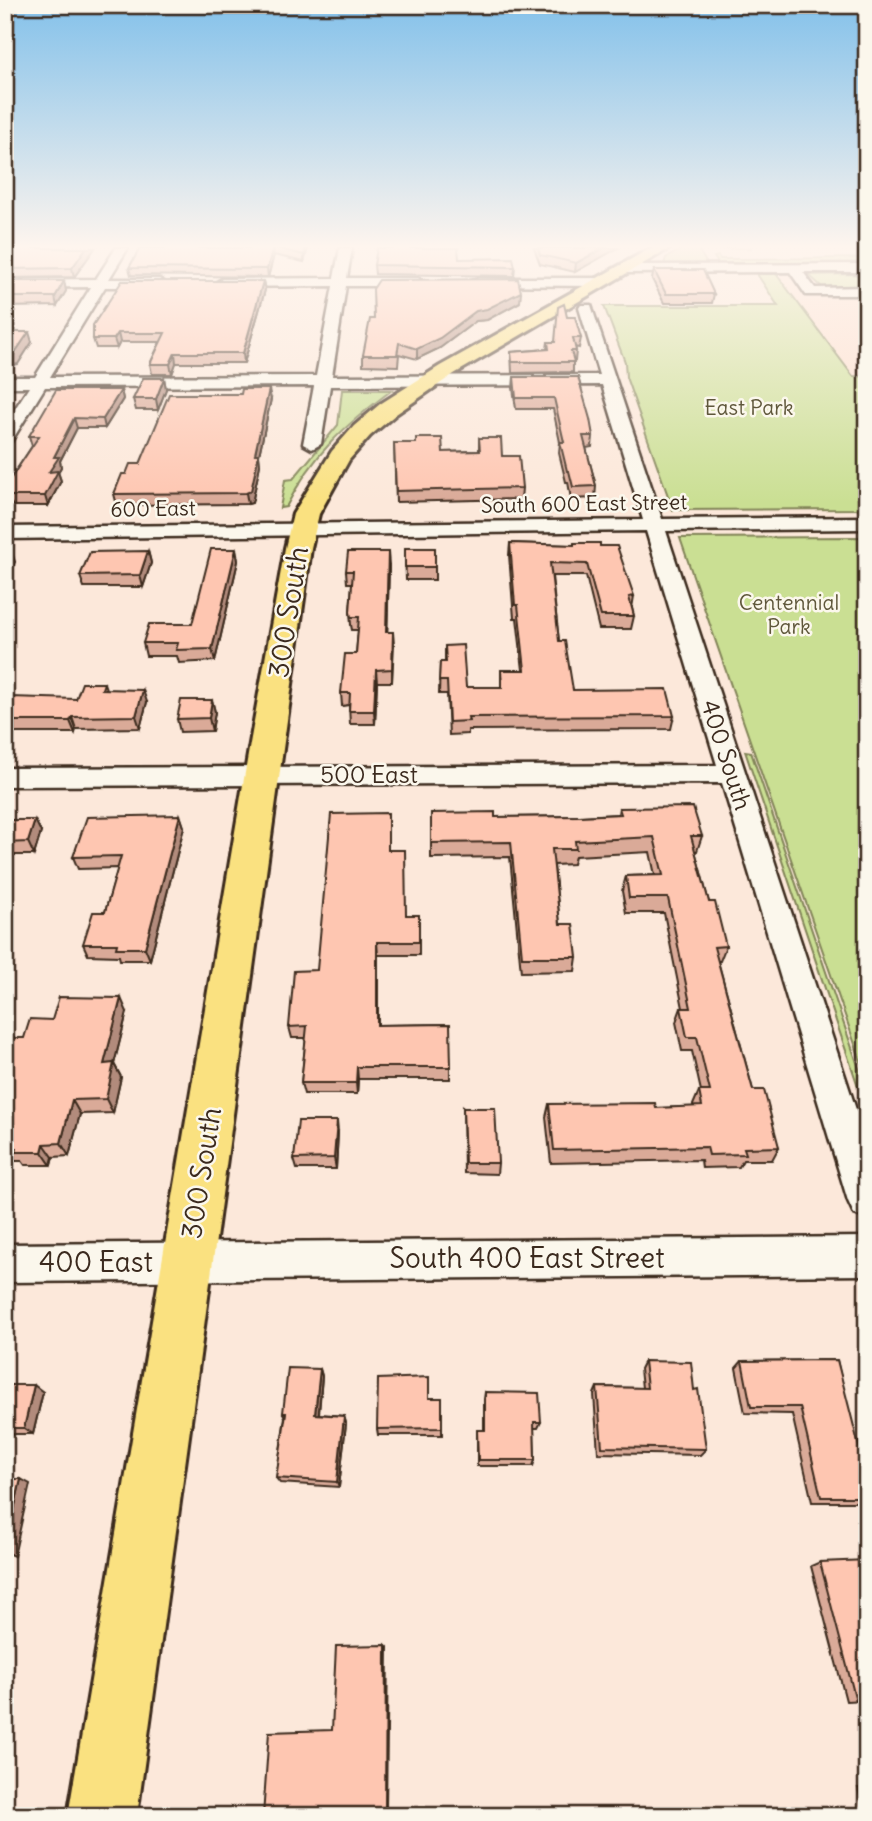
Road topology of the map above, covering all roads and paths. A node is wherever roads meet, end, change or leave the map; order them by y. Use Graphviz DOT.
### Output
graph roads {
  1 [pos="70,333"];
  2 [pos="330,333"];
  3 [pos="512,333"];
  4 [pos="594,333"];
  5 [pos="608,380"];
  6 [pos="321,381"];
  7 [pos="5,382"];
  8 [pos="40,382"];
  9 [pos="427,382"];
  10 [pos="5,438"];
  11 [pos="312,444"];
  12 [pos="867,523"];
  13 [pos="654,525"];
  14 [pos="301,530"];
  15 [pos="5,533"];
  16 [pos="733,774"];
  17 [pos="262,775"];
  18 [pos="5,777"];
  19 [pos="867,1201"];
  20 [pos="867,1256"];
  21 [pos="5,1262"];
  22 [pos="187,1262"];
  23 [pos="102,1816"];
  1 -- 8 [label="street"];
  2 -- 6 [label="street"];
  3 -- 9 [label="main road, 300 South"];
  4 -- 5 [label="street, 400 South"];
  5 -- 9 [label="street"];
  5 -- 13 [label="street, 400 South"];
  6 -- 8 [label="street"];
  6 -- 9 [label="street"];
  6 -- 11 [label="street"];
  7 -- 8 [label="street"];
  8 -- 10 [label="street"];
  9 -- 14 [label="main road, 300 South"];
  12 -- 13 [label="street, South 600 East Street"];
  13 -- 14 [label="street, South 600 East Street"];
  13 -- 16 [label="street, 400 South"];
  14 -- 15 [label="street, 600 East"];
  14 -- 17 [label="main road, 300 South"];
  16 -- 17 [label="street, 500 East"];
  16 -- 19 [label="street, 400 South"];
  17 -- 18 [label="street, 500 East"];
  17 -- 22 [label="main road, 300 South"];
  20 -- 22 [label="street, South 400 East Street"];
  21 -- 22 [label="street, 400 East"];
  22 -- 23 [label="main road, 300 South"];
}
